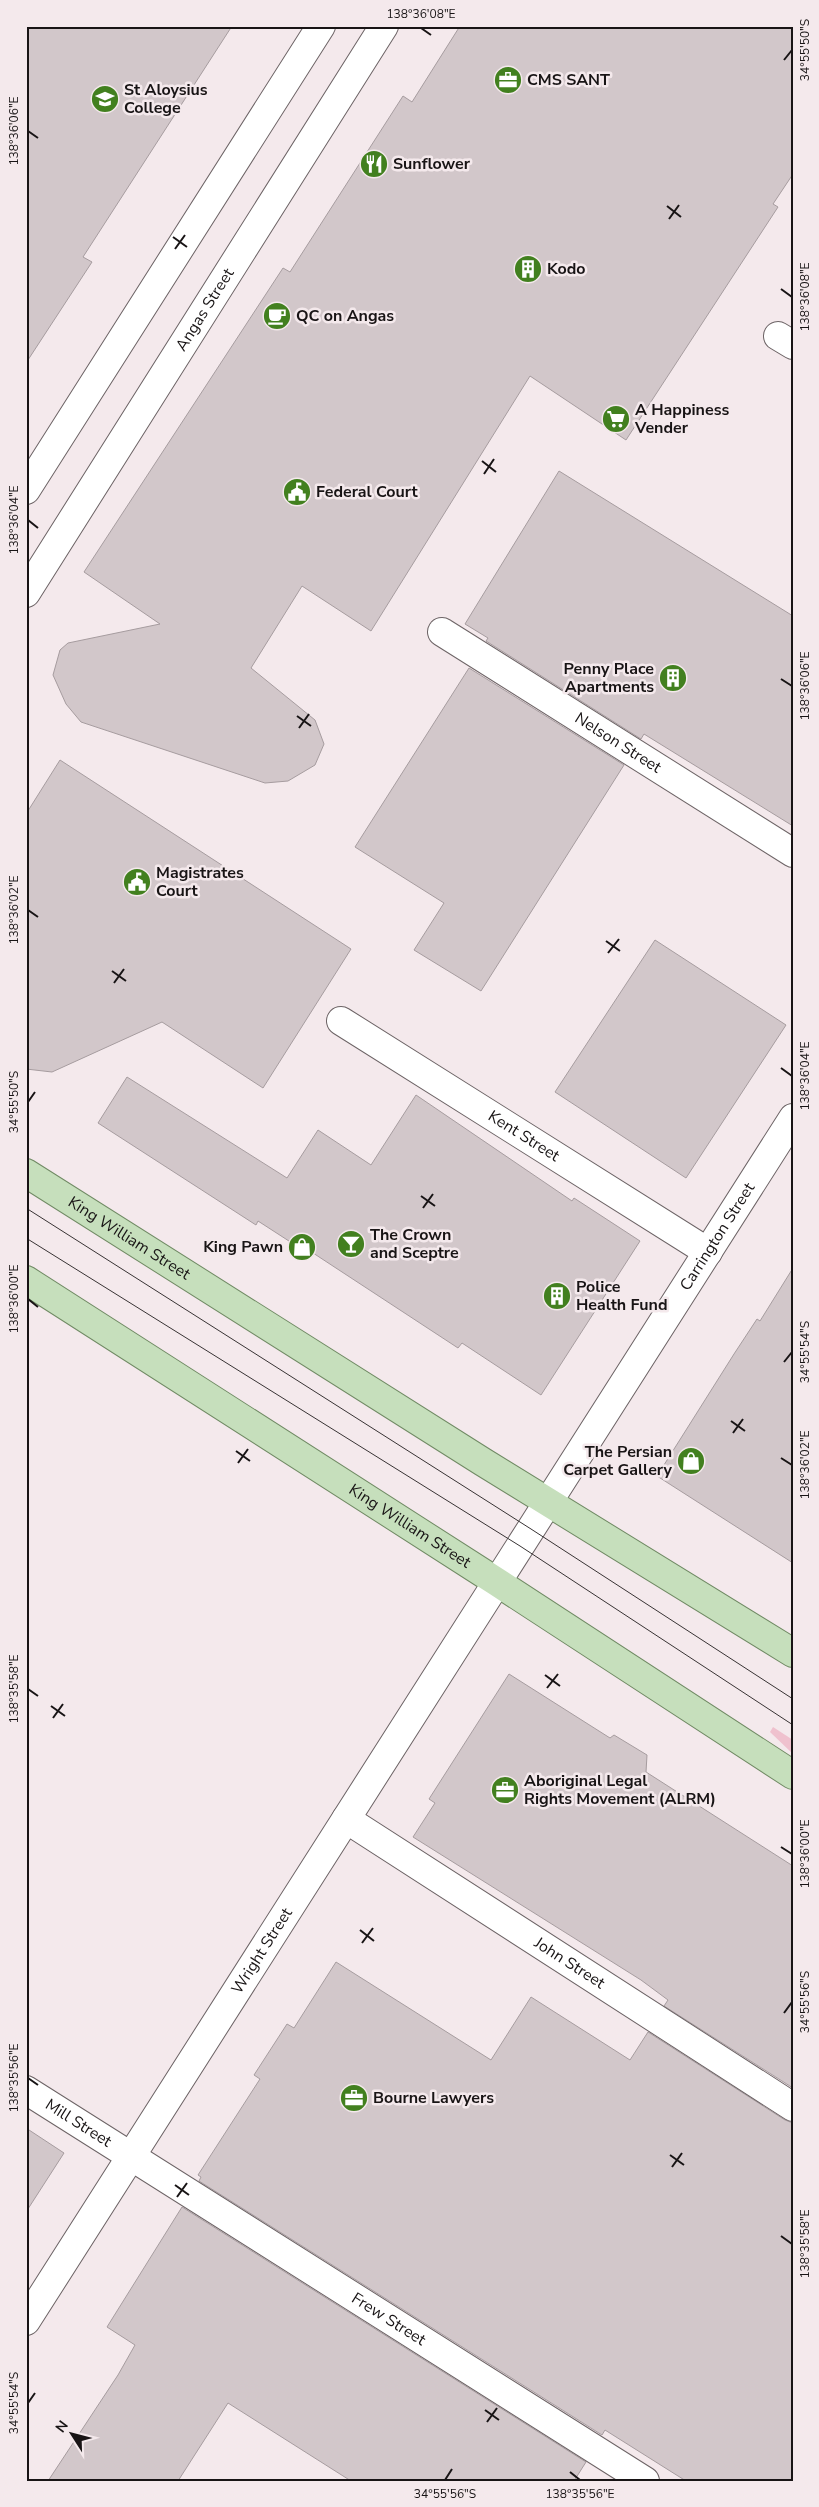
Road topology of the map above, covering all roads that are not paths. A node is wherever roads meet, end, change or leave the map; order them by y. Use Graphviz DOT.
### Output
graph roads {
  1 [pos="321,26"];
  2 [pos="384,26"];
  3 [pos="26,490"];
  4 [pos="26,593"];
  5 [pos="442,632"];
  6 [pos="793,853"];
  7 [pos="341,1021"];
  8 [pos="793,1118"];
  9 [pos="26,1173"];
  10 [pos="708,1252"];
  11 [pos="26,1280"];
  12 [pos="550,1501"];
  13 [pos="497,1582"];
  14 [pos="793,1653"];
  15 [pos="793,1774"];
  16 [pos="346,1819"];
  17 [pos="26,2090"];
  18 [pos="793,2107"];
  19 [pos="131,2156"];
  20 [pos="26,2321"];
  21 [pos="646,2481"];
  1 -- 3 [label="street"];
  2 -- 4 [label="street, Angas Street"];
  5 -- 6 [label="street, Nelson Street"];
  7 -- 10 [label="street, Kent Street"];
  8 -- 10 [label="street, Carrington Street"];
  9 -- 12 [label="main road, King William Street"];
  10 -- 12 [label="street, Carrington Street"];
  11 -- 13 [label="main road, King William Street"];
  12 -- 13 [label="street, Carrington Street"];
  12 -- 14 [label="main road, King William Street"];
  13 -- 15 [label="main road, King William Street"];
  13 -- 16 [label="street, Wright Street"];
  16 -- 18 [label="street, John Street"];
  16 -- 19 [label="street, Wright Street"];
  17 -- 19 [label="street, Mill Street"];
  19 -- 20 [label="street, Wright Street"];
  19 -- 21 [label="street, Frew Street"];
}
